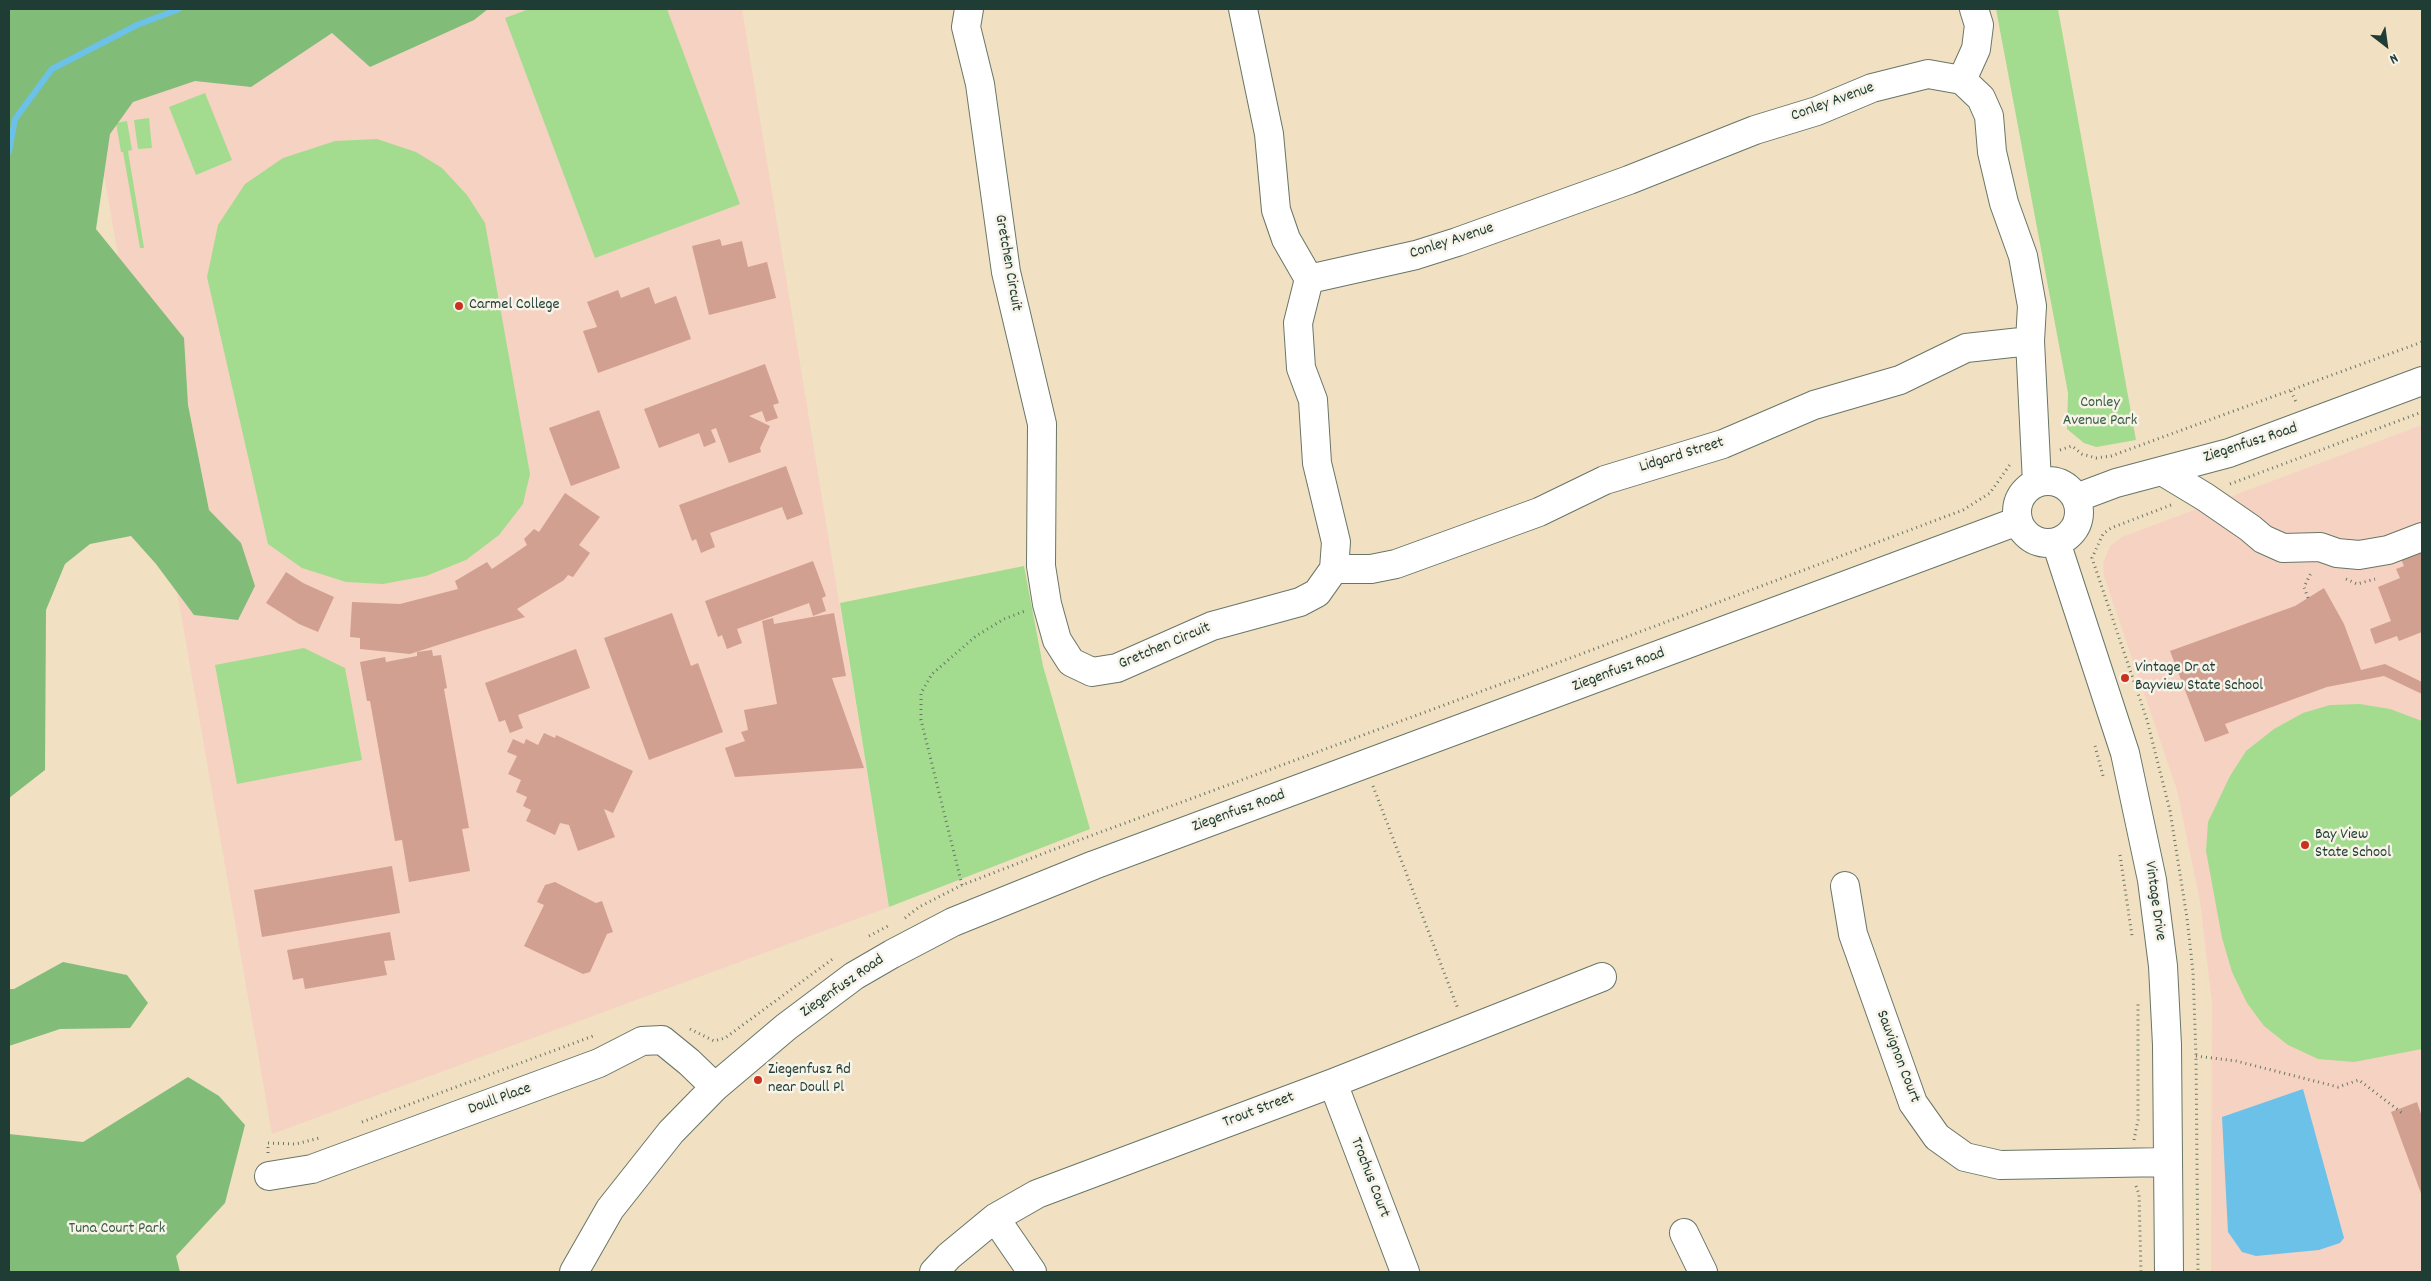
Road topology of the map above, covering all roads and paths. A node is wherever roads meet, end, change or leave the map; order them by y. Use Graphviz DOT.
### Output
graph roads {
  1 [pos="968,9"];
  2 [pos="1242,9"];
  3 [pos="1974,9"];
  4 [pos="1962,80"];
  5 [pos="1309,279"];
  6 [pos="2030,341"];
  7 [pos="2422,381"];
  8 [pos="2422,413"];
  9 [pos="2162,471"];
  10 [pos="2037,482"];
  11 [pos="2205,497"];
  12 [pos="2076,498"];
  13 [pos="2018,521"];
  14 [pos="2422,537"];
  15 [pos="2060,554"];
  16 [pos="2092,558"];
  17 [pos="1334,568"];
  18 [pos="2312,572"];
  19 [pos="2308,598"];
  20 [pos="1047,604"];
  21 [pos="2093,739"];
  22 [pos="1365,766"];
  23 [pos="2105,784"];
  24 [pos="2118,847"];
  25 [pos="962,885"];
  26 [pos="1845,886"];
  27 [pos="2133,939"];
  28 [pos="1602,977"];
  29 [pos="2138,995"];
  30 [pos="1466,1031"];
  31 [pos="2196,1056"];
  32 [pos="1333,1083"];
  33 [pos="715,1087"];
  34 [pos="2402,1113"];
  35 [pos="2134,1162"];
  36 [pos="2168,1162"];
  37 [pos="269,1176"];
  38 [pos="995,1218"];
  39 [pos="1684,1233"];
  40 [pos="574,1272"];
  41 [pos="934,1272"];
  42 [pos="1032,1272"];
  43 [pos="1405,1272"];
  44 [pos="1703,1272"];
  45 [pos="2142,1272"];
  46 [pos="2169,1272"];
  47 [pos="2198,1272"];
  1 -- 20 [label="street, Gretchen Circuit"];
  2 -- 5 [label="street"];
  3 -- 4 [label="street"];
  4 -- 5 [label="street, Conley Avenue"];
  4 -- 6 [label="street"];
  5 -- 17 [label="street, Gretchen Circuit"];
  6 -- 10 [label="street"];
  6 -- 17 [label="street, Lidgard Street"];
  7 -- 9 [label="street, Ziegenfusz Road"];
  8 -- 11 [label="path"];
  9 -- 11 [label="street"];
  9 -- 12 [label="street, Ziegenfusz Road"];
  10 -- 12 [label="street"];
  10 -- 13 [label="street"];
  11 -- 14 [label="street"];
  11 -- 16 [label="path"];
  12 -- 15 [label="street"];
  13 -- 15 [label="street"];
  13 -- 22 [label="street, Ziegenfusz Road"];
  15 -- 16 [label="path"];
  15 -- 36 [label="street, Vintage Drive"];
  16 -- 31 [label="path"];
  17 -- 20 [label="street, Gretchen Circuit"];
  18 -- 19 [label="path"];
  20 -- 25 [label="path"];
  21 -- 23 [label="path"];
  22 -- 30 [label="path"];
  22 -- 33 [label="street, Ziegenfusz Road"];
  24 -- 27 [label="path"];
  26 -- 35 [label="street, Sauvignon Court"];
  28 -- 30 [label="street, Trout Street"];
  29 -- 35 [label="path"];
  30 -- 32 [label="street, Trout Street"];
  31 -- 34 [label="path"];
  31 -- 47 [label="path"];
  32 -- 38 [label="street, Trout Street"];
  32 -- 43 [label="street, Trochus Court"];
  33 -- 37 [label="street, Doull Place"];
  33 -- 40 [label="street, Ziegenfusz Road"];
  35 -- 36 [label="street, Sauvignon Court"];
  35 -- 45 [label="path"];
  36 -- 46 [label="street, Vintage Drive"];
  38 -- 41 [label="street, Trout Street"];
  38 -- 42 [label="street"];
  39 -- 44 [label="street"];
}
